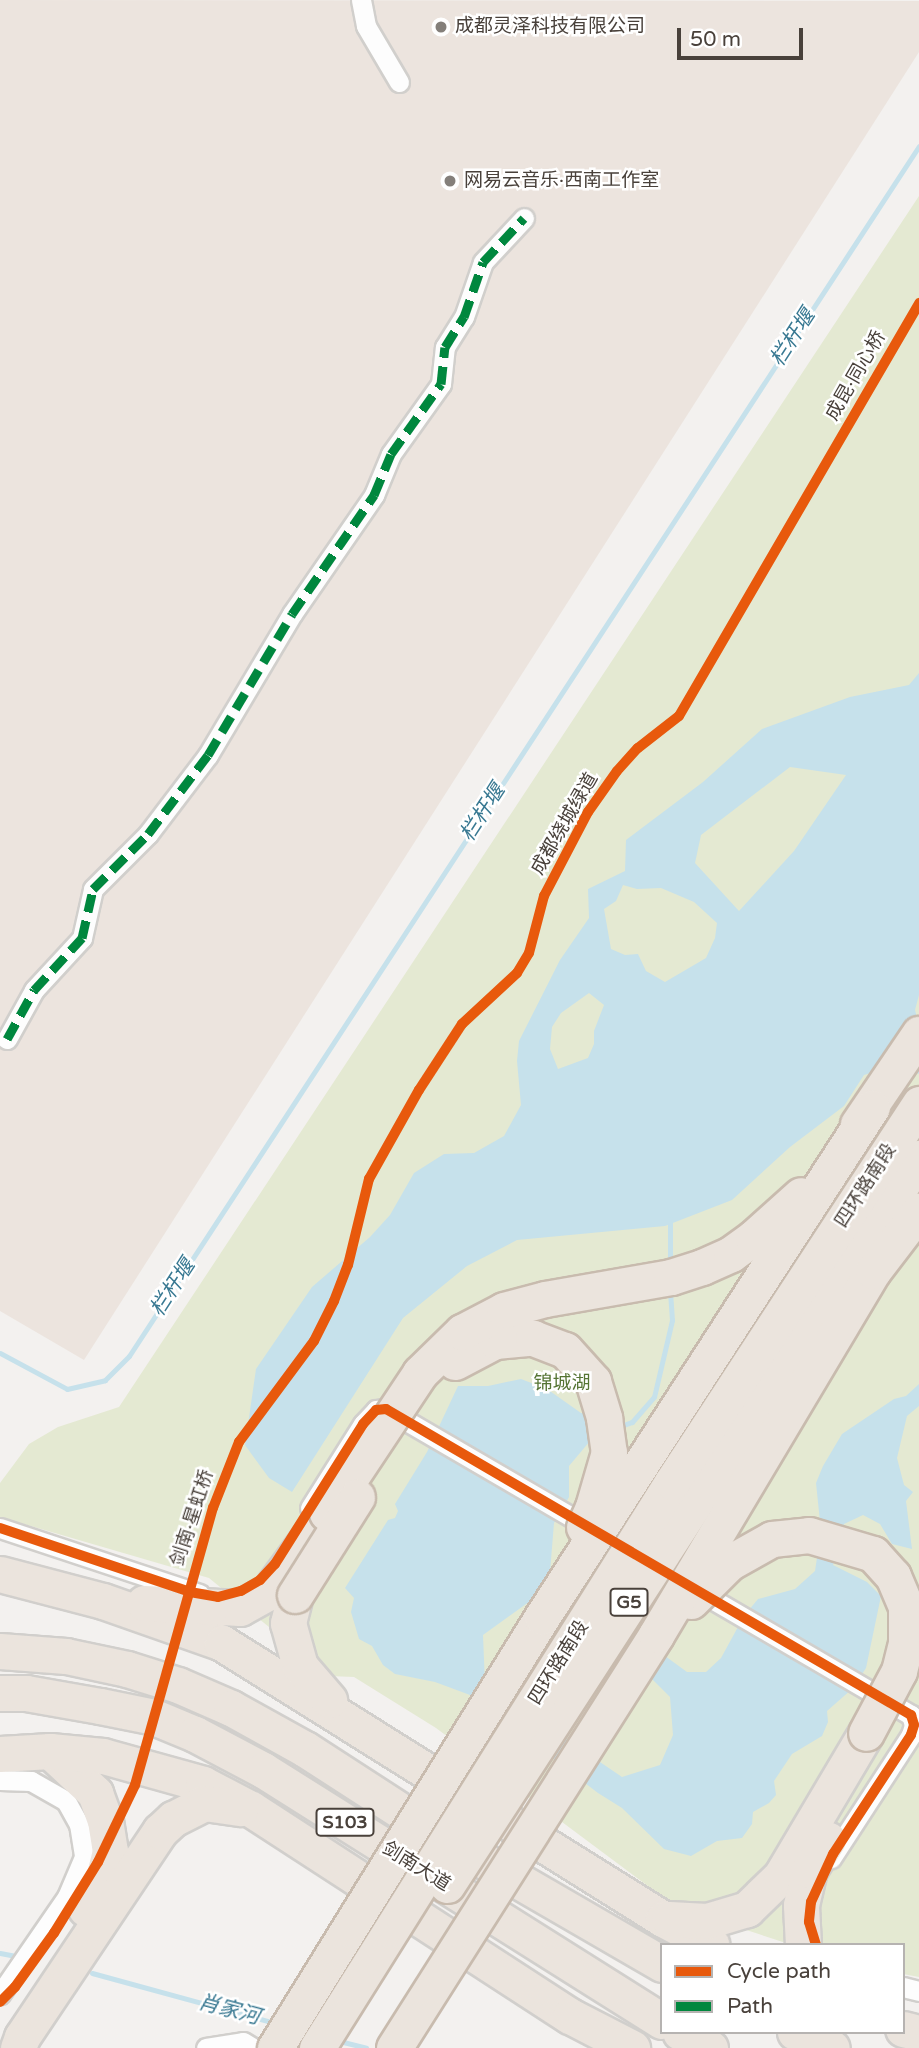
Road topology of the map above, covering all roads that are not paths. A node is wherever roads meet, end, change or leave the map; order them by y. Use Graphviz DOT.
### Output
graph roads {
  1 [pos="361,0"];
  2 [pos="399,82"];
  3 [pos="524,218"];
  4 [pos="919,1034"];
  5 [pos="7,1039"];
  6 [pos="919,1104"];
  7 [pos="872,1107"];
  8 [pos="919,1158"];
  9 [pos="919,1211"];
  10 [pos="0,1528"];
  11 [pos="0,1574"];
  12 [pos="103,1601"];
  13 [pos="542,1617"];
  14 [pos="656,1635"];
  15 [pos="0,1651"];
  16 [pos="919,1676"];
  17 [pos="0,1693"];
  18 [pos="347,1721"];
  19 [pos="874,1739"];
  20 [pos="50,1751"];
  21 [pos="0,1754"];
  22 [pos="0,1780"];
  23 [pos="251,1809"];
  24 [pos="663,1919"];
  25 [pos="708,1943"];
  26 [pos="803,1943"];
  27 [pos="815,1943"];
  28 [pos="660,1963"];
  29 [pos="0,1994"];
  30 [pos="570,2016"];
  31 [pos="660,2020"];
  32 [pos="684,2034"];
  33 [pos="800,2034"];
  34 [pos="0,2047"];
  35 [pos="18,2048"];
  36 [pos="206,2048"];
  37 [pos="253,2048"];
  38 [pos="275,2048"];
  39 [pos="317,2048"];
  40 [pos="344,2048"];
  41 [pos="394,2048"];
  42 [pos="593,2048"];
  43 [pos="632,2048"];
  44 [pos="710,2048"];
  45 [pos="832,2048"];
  1 -- 2 [label="street"];
  3 -- 5 [label="street"];
  4 -- 7 [label="highway, bridge"];
  6 -- 39 [label="highway, 四环路南段 / G5, bridge"];
  7 -- 12 [label="highway, bridge"];
  7 -- 13 [label="highway, bridge"];
  8 -- 40 [label="highway, 四环路南段 / G5, bridge"];
  9 -- 14 [label="highway, bridge"];
  10 -- 27 [label="street"];
  11 -- 12 [label="highway"];
  12 -- 18 [label="highway"];
  13 -- 18 [label="highway, bridge"];
  13 -- 38 [label="highway, bridge"];
  14 -- 19 [label="highway, bridge"];
  14 -- 41 [label="highway, bridge"];
  15 -- 28 [label="highway, 剑南大道 / S103"];
  16 -- 19 [label="highway"];
  17 -- 31 [label="highway, 剑南大道 / S103"];
  18 -- 24 [label="highway"];
  19 -- 24 [label="highway"];
  19 -- 26 [label="highway"];
  20 -- 21 [label="highway"];
  20 -- 23 [label="highway"];
  20 -- 34 [label="highway"];
  22 -- 29 [label="street"];
  23 -- 30 [label="highway"];
  23 -- 35 [label="highway"];
  24 -- 25 [label="highway"];
  30 -- 42 [label="highway"];
  30 -- 43 [label="highway"];
  32 -- 44 [label="highway"];
  33 -- 45 [label="highway"];
  36 -- 37 [label="street"];
}
